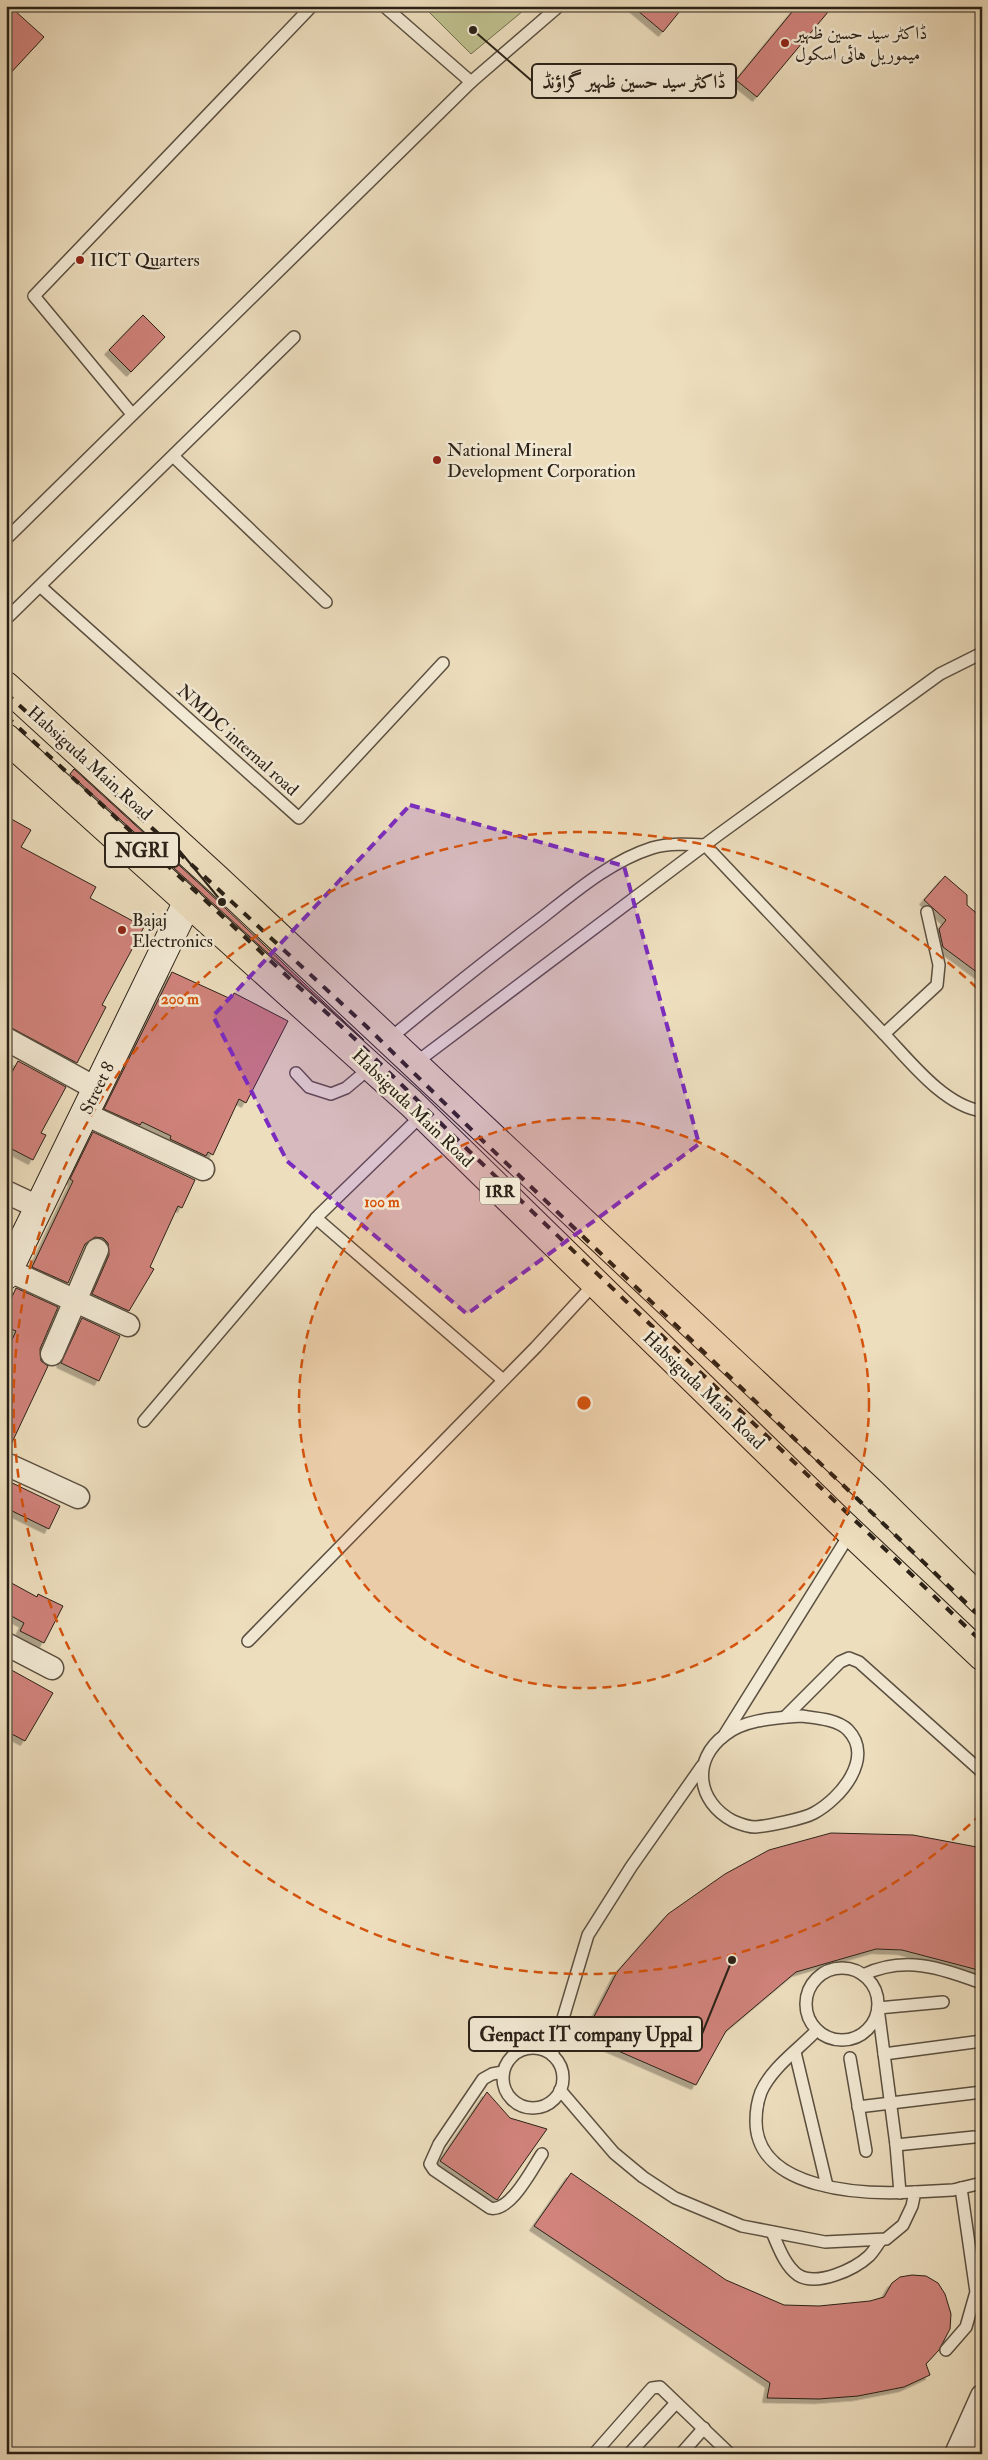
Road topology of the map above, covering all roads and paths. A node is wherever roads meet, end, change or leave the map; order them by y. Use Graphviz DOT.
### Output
graph roads {
  1 [pos="312,6"];
  2 [pos="384,6"];
  3 [pos="559,6"];
  4 [pos="471,82"];
  5 [pos="294,337"];
  6 [pos="132,414"];
  7 [pos="174,457"];
  8 [pos="6,539"];
  9 [pos="41,587"];
  10 [pos="326,602"];
  11 [pos="6,619"];
  12 [pos="982,653"];
  13 [pos="443,663"];
  14 [pos="6,686"];
  15 [pos="6,738"];
  16 [pos="705,845"];
  17 [pos="188,901"];
  18 [pos="927,912"];
  19 [pos="884,1034"];
  20 [pos="6,1040"];
  21 [pos="388,1040"];
  22 [pos="414,1064"];
  23 [pos="371,1067"];
  24 [pos="296,1073"];
  25 [pos="97,1088"];
  26 [pos="982,1111"];
  27 [pos="85,1114"];
  28 [pos="422,1115"];
  29 [pos="203,1169"];
  30 [pos="6,1192"];
  31 [pos="38,1207"];
  32 [pos="316,1218"];
  33 [pos="97,1250"];
  34 [pos="7,1273"];
  35 [pos="595,1283"];
  36 [pos="75,1299"];
  37 [pos="128,1325"];
  38 [pos="52,1354"];
  39 [pos="503,1380"];
  40 [pos="144,1420"];
  41 [pos="6,1464"];
  42 [pos="873,1494"];
  43 [pos="78,1497"];
  44 [pos="845,1526"];
  45 [pos="982,1600"];
  46 [pos="248,1641"];
  47 [pos="6,1644"];
  48 [pos="982,1656"];
  49 [pos="52,1668"];
  50 [pos="785,1717"];
  51 [pos="725,1734"];
  52 [pos="702,1766"];
  53 [pos="982,1772"];
  54 [pos="862,1975"];
  55 [pos="982,1983"];
  56 [pos="943,2002"];
  57 [pos="878,2008"];
  58 [pos="817,2030"];
  59 [pos="982,2041"];
  60 [pos="795,2052"];
  61 [pos="884,2054"];
  62 [pos="552,2055"];
  63 [pos="850,2058"];
  64 [pos="504,2072"];
  65 [pos="560,2090"];
  66 [pos="982,2092"];
  67 [pos="890,2103"];
  68 [pos="858,2107"];
  69 [pos="974,2137"];
  70 [pos="896,2145"];
  71 [pos="866,2151"];
  72 [pos="542,2154"];
  73 [pos="982,2183"];
  74 [pos="827,2186"];
  75 [pos="961,2188"];
  76 [pos="915,2192"];
  77 [pos="900,2193"];
  78 [pos="772,2232"];
  79 [pos="881,2240"];
  80 [pos="946,2350"];
  81 [pos="982,2396"];
  82 [pos="675,2404"];
  83 [pos="704,2428"];
  84 [pos="982,2439"];
  85 [pos="594,2454"];
  86 [pos="630,2454"];
  87 [pos="681,2454"];
  88 [pos="730,2454"];
  89 [pos="956,2454"];
  90 [pos="975,2454"];
  1 -- 6 [label="lane"];
  2 -- 4 [label="lane"];
  3 -- 4 [label="lane"];
  4 -- 6 [label="lane"];
  5 -- 7 [label="lane"];
  6 -- 8 [label="lane"];
  7 -- 9 [label="lane"];
  7 -- 10 [label="lane"];
  9 -- 11 [label="lane"];
  9 -- 13 [label="lane, NMDC internal road"];
  12 -- 16 [label="lane"];
  14 -- 21 [label="main road, Habsiguda Main Road / IRR"];
  15 -- 17 [label="main road, Habsiguda Main Road / IRR"];
  16 -- 19 [label="lane"];
  16 -- 21 [label="lane"];
  16 -- 22 [label="lane"];
  17 -- 23 [label="main road, Habsiguda Main Road / IRR"];
  17 -- 25 [label="street, Street 8"];
  18 -- 19 [label="lane"];
  19 -- 26 [label="lane"];
  20 -- 25 [label="street"];
  21 -- 22 [label="main road, Habsiguda Main Road / IRR"];
  22 -- 42 [label="main road, Habsiguda Main Road / IRR"];
  23 -- 24 [label="lane"];
  23 -- 28 [label="main road, Habsiguda Main Road / IRR"];
  25 -- 27 [label="street, Street 8"];
  27 -- 29 [label="street"];
  27 -- 31 [label="street, Street 8"];
  28 -- 32 [label="lane"];
  28 -- 35 [label="main road, Habsiguda Main Road / IRR"];
  30 -- 31 [label="street"];
  31 -- 34 [label="street, Street 8"];
  32 -- 39 [label="lane"];
  32 -- 40 [label="lane"];
  33 -- 36 [label="street"];
  34 -- 36 [label="street"];
  35 -- 39 [label="lane"];
  35 -- 44 [label="main road, Habsiguda Main Road / IRR"];
  36 -- 37 [label="street"];
  36 -- 38 [label="street"];
  39 -- 46 [label="lane"];
  41 -- 43 [label="street"];
  42 -- 44 [label="main road"];
  42 -- 45 [label="main road, Habsiguda Main Road / IRR"];
  44 -- 48 [label="main road, Habsiguda Main Road / IRR"];
  44 -- 51 [label="lane"];
  47 -- 49 [label="street"];
  50 -- 51 [label="lane"];
  50 -- 52 [label="lane"];
  50 -- 53 [label="lane"];
  51 -- 52 [label="lane"];
  52 -- 62 [label="lane"];
  54 -- 55 [label="lane"];
  54 -- 57 [label="lane"];
  54 -- 58 [label="lane"];
  56 -- 57 [label="lane"];
  57 -- 58 [label="lane"];
  57 -- 61 [label="lane"];
  58 -- 60 [label="lane"];
  59 -- 61 [label="lane"];
  60 -- 74 [label="lane"];
  60 -- 74 [label="lane"];
  61 -- 67 [label="lane"];
  62 -- 64 [label="lane"];
  62 -- 65 [label="lane"];
  63 -- 68 [label="lane"];
  64 -- 65 [label="lane"];
  64 -- 72 [label="lane"];
  65 -- 78 [label="lane"];
  66 -- 67 [label="lane"];
  67 -- 68 [label="lane"];
  67 -- 70 [label="lane"];
  68 -- 71 [label="lane"];
  69 -- 70 [label="lane"];
  70 -- 77 [label="lane"];
  73 -- 75 [label="lane"];
  74 -- 77 [label="lane"];
  75 -- 76 [label="lane"];
  75 -- 80 [label="lane"];
  76 -- 77 [label="lane"];
  76 -- 79 [label="lane"];
  78 -- 79 [label="lane"];
  78 -- 79 [label="lane"];
  81 -- 89 [label="street"];
  82 -- 83 [label="lane"];
  82 -- 85 [label="lane"];
  82 -- 86 [label="lane"];
  83 -- 87 [label="lane"];
  83 -- 88 [label="lane"];
  84 -- 90 [label="street"];
}
